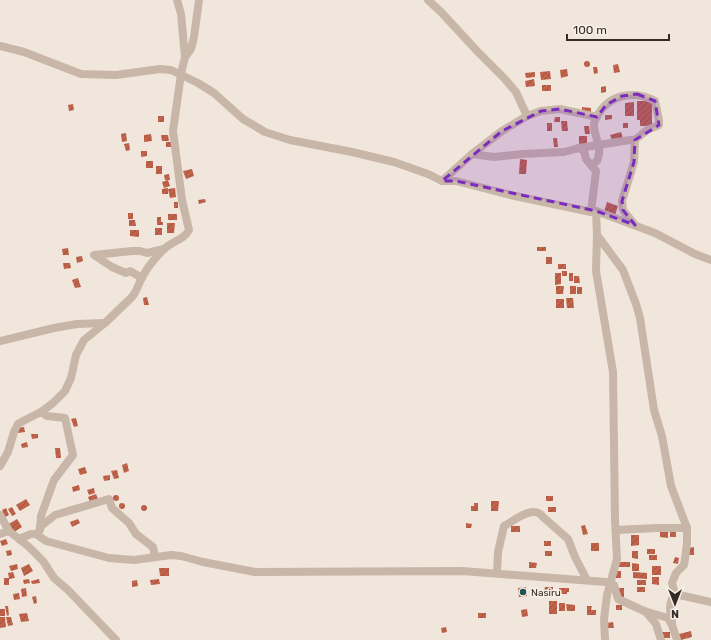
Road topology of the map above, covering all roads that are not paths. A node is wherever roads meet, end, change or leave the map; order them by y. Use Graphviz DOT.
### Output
graph roads {
  1 [pos="177,0"];
  2 [pos="199,0"];
  3 [pos="428,0"];
  4 [pos="0,46"];
  5 [pos="185,58"];
  6 [pos="181,74"];
  7 [pos="527,116"];
  8 [pos="597,117"];
  9 [pos="635,140"];
  10 [pos="600,146"];
  11 [pos="579,148"];
  12 [pos="472,154"];
  13 [pos="590,165"];
  14 [pos="442,181"];
  15 [pos="594,212"];
  16 [pos="635,225"];
  17 [pos="597,235"];
  18 [pos="165,249"];
  19 [pos="711,260"];
  20 [pos="142,278"];
  21 [pos="105,324"];
  22 [pos="0,341"];
  23 [pos="41,412"];
  24 [pos="0,466"];
  25 [pos="0,515"];
  26 [pos="687,528"];
  27 [pos="38,530"];
  28 [pos="616,530"];
  29 [pos="9,531"];
  30 [pos="0,534"];
  31 [pos="19,539"];
  32 [pos="155,557"];
  33 [pos="497,573"];
  34 [pos="587,580"];
  35 [pos="610,582"];
  36 [pos="675,594"];
  37 [pos="711,602"];
  38 [pos="644,611"];
  39 [pos="672,625"];
  40 [pos="116,640"];
  41 [pos="605,640"];
  42 [pos="661,640"];
  43 [pos="677,640"];
  1 -- 5 [label="street"];
  2 -- 5 [label="street"];
  3 -- 7 [label="street"];
  4 -- 6 [label="street"];
  5 -- 6 [label="street"];
  6 -- 14 [label="street"];
  6 -- 18 [label="street"];
  7 -- 8 [label="street"];
  7 -- 12 [label="street"];
  8 -- 9 [label="street"];
  8 -- 10 [label="street"];
  9 -- 10 [label="street"];
  9 -- 16 [label="street"];
  10 -- 11 [label="street"];
  10 -- 13 [label="street"];
  11 -- 12 [label="street"];
  11 -- 13 [label="street"];
  12 -- 14 [label="street"];
  13 -- 15 [label="street"];
  14 -- 15 [label="street"];
  15 -- 16 [label="street"];
  15 -- 17 [label="street"];
  16 -- 19 [label="street"];
  17 -- 26 [label="street"];
  17 -- 28 [label="street"];
  18 -- 20 [label="street"];
  18 -- 20 [label="street"];
  20 -- 21 [label="street"];
  21 -- 22 [label="street"];
  21 -- 23 [label="street"];
  23 -- 24 [label="street"];
  23 -- 27 [label="street"];
  25 -- 29 [label="street"];
  26 -- 28 [label="street"];
  26 -- 36 [label="street"];
  27 -- 31 [label="street"];
  27 -- 32 [label="street"];
  27 -- 32 [label="street"];
  28 -- 35 [label="street"];
  29 -- 30 [label="street"];
  29 -- 31 [label="street"];
  31 -- 40 [label="street"];
  32 -- 33 [label="street"];
  33 -- 34 [label="street"];
  33 -- 34 [label="street"];
  34 -- 35 [label="street"];
  35 -- 38 [label="street"];
  35 -- 41 [label="street"];
  36 -- 37 [label="street"];
  36 -- 39 [label="street"];
  38 -- 39 [label="street"];
  38 -- 42 [label="street"];
  39 -- 43 [label="street"];
}
